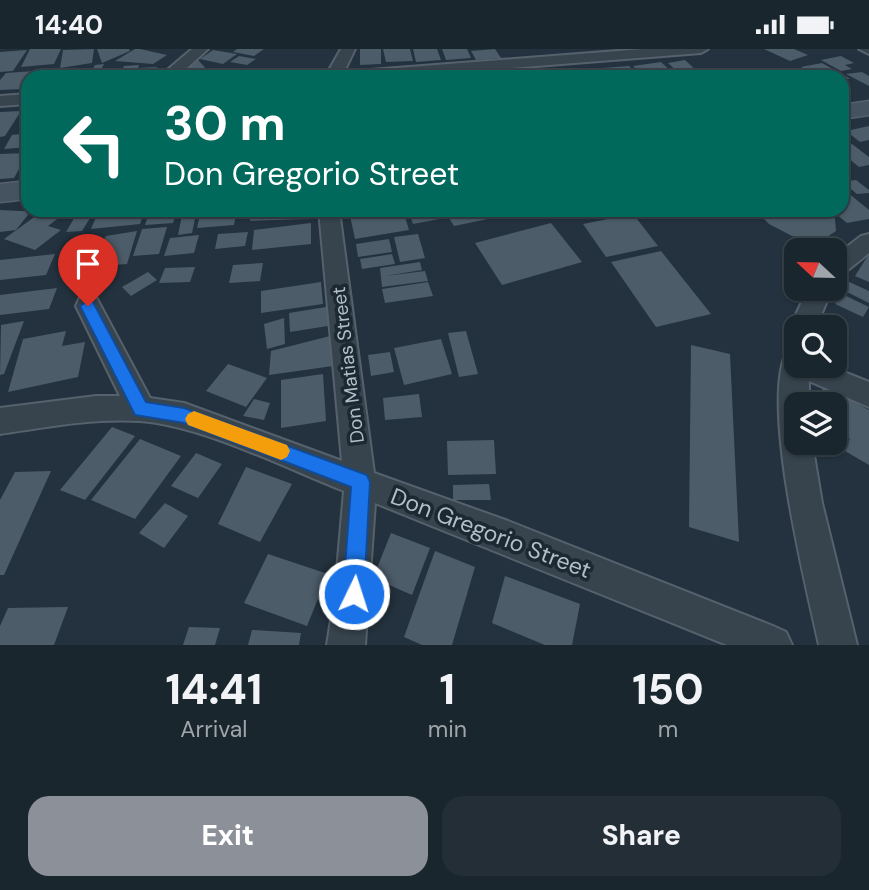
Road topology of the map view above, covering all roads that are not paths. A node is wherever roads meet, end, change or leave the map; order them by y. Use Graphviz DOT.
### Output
graph roads {
  1 [pos="201,49"];
  2 [pos="348,49"];
  3 [pos="691,50"];
  4 [pos="176,70"];
  5 [pos="338,70"];
  6 [pos="427,70"];
  7 [pos="21,100"];
  8 [pos="0,101"];
  9 [pos="869,108"];
  10 [pos="849,111"];
  11 [pos="21,191"];
  12 [pos="0,193"];
  13 [pos="330,217"];
  14 [pos="868,242"];
  15 [pos="847,259"];
  16 [pos="88,306"];
  17 [pos="795,378"];
  18 [pos="829,378"];
  19 [pos="869,395"];
  20 [pos="141,409"];
  21 [pos="0,421"];
  22 [pos="360,482"];
  23 [pos="346,645"];
  24 [pos="773,645"];
  25 [pos="838,645"];
  1 -- 4 [label="street"];
  2 -- 5 [label="street"];
  3 -- 6 [label="street"];
  7 -- 8 [label="street"];
  9 -- 10 [label="main road"];
  11 -- 12 [label="main road"];
  13 -- 22 [label="street, Don Matias Street"];
  14 -- 15 [label="street"];
  16 -- 20 [label="street"];
  17 -- 25 [label="street"];
  18 -- 19 [label="street"];
  20 -- 21 [label="street, Don Gregorio Street"];
  20 -- 22 [label="street, Don Gregorio Street"];
  22 -- 23 [label="street, Don Matias Street"];
  22 -- 24 [label="street, Don Gregorio Street"];
}
